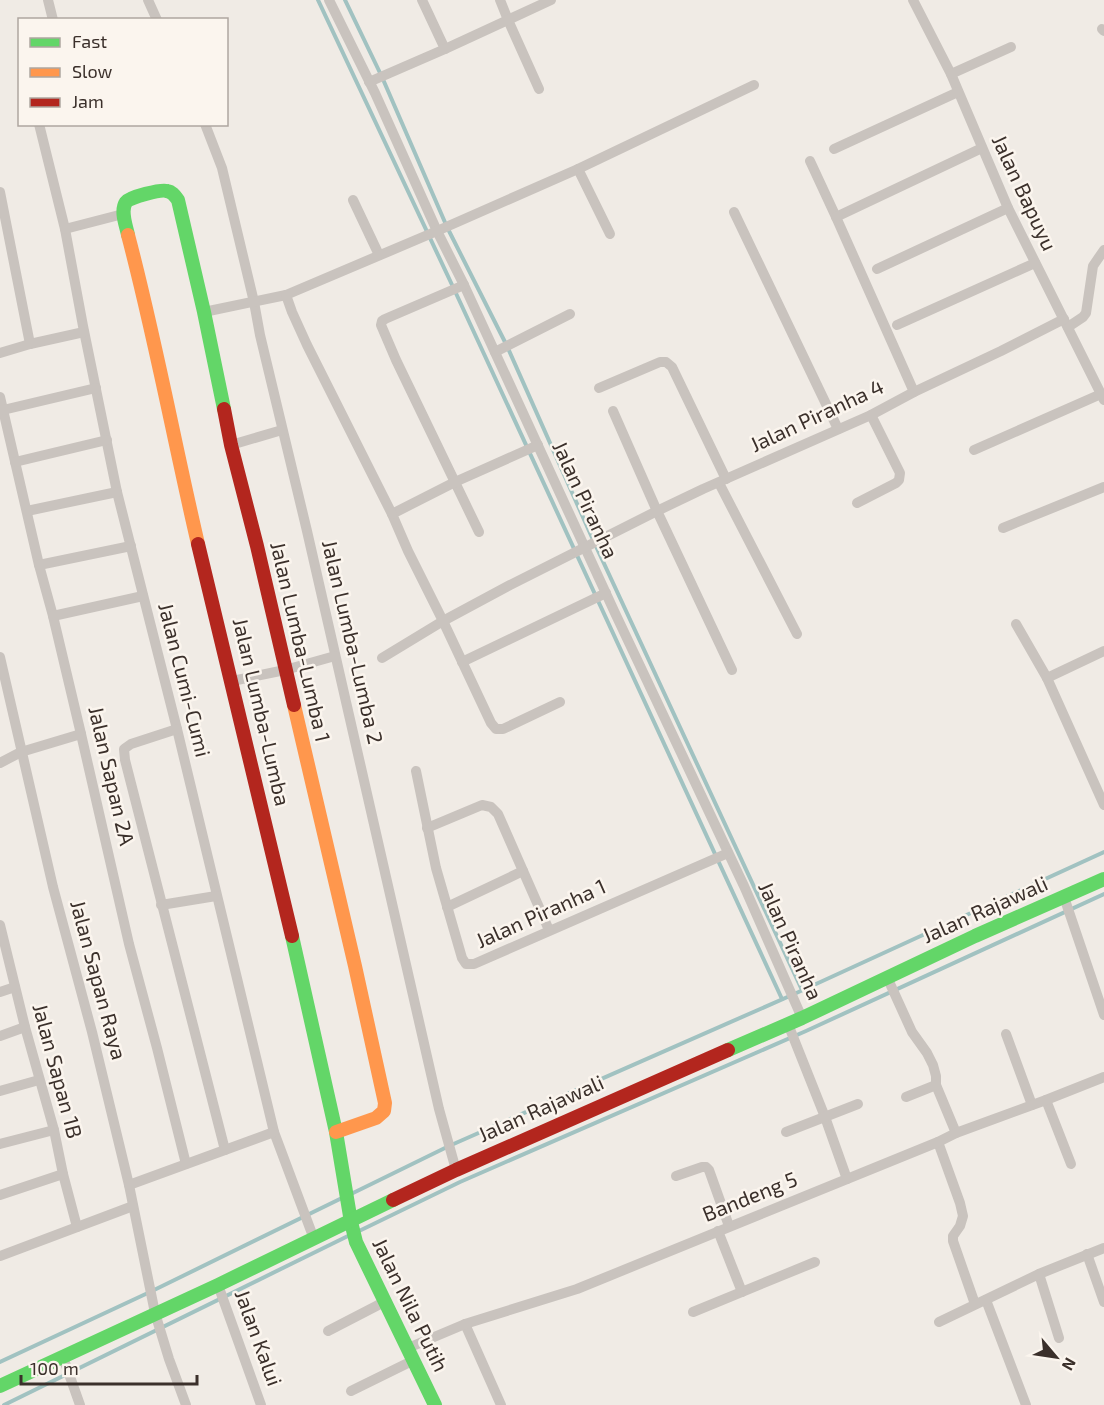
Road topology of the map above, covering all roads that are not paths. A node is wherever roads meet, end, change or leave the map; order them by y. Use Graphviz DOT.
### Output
graph roads {
  1 [pos="48,0"];
  2 [pos="148,0"];
  3 [pos="329,0"];
  4 [pos="422,0"];
  5 [pos="500,0"];
  6 [pos="551,0"];
  7 [pos="913,0"];
  8 [pos="52,18"];
  9 [pos="156,18"];
  10 [pos="508,20"];
  11 [pos="1011,46"];
  12 [pos="445,49"];
  13 [pos="951,74"];
  14 [pos="369,82"];
  15 [pos="754,85"];
  16 [pos="539,89"];
  17 [pos="958,92"];
  18 [pos="39,126"];
  19 [pos="206,126"];
  20 [pos="982,148"];
  21 [pos="834,149"];
  22 [pos="810,160"];
  23 [pos="578,169"];
  24 [pos="0,192"];
  25 [pos="353,200"];
  26 [pos="1008,208"];
  27 [pos="734,212"];
  28 [pos="123,214"];
  29 [pos="836,217"];
  30 [pos="65,229"];
  31 [pos="437,231"];
  32 [pos="610,234"];
  33 [pos="1104,250"];
  34 [pos="379,255"];
  35 [pos="1035,263"];
  36 [pos="877,269"];
  37 [pos="464,285"];
  38 [pos="286,295"];
  39 [pos="254,302"];
  40 [pos="204,312"];
  41 [pos="570,314"];
  42 [pos="1066,323"];
  43 [pos="897,325"];
  44 [pos="84,332"];
  45 [pos="30,344"];
  46 [pos="495,352"];
  47 [pos="0,353"];
  48 [pos="96,388"];
  49 [pos="599,388"];
  50 [pos="914,392"];
  51 [pos="0,397"];
  52 [pos="1103,397"];
  53 [pos="3,410"];
  54 [pos="613,411"];
  55 [pos="871,415"];
  56 [pos="838,429"];
  57 [pos="282,430"];
  58 [pos="107,440"];
  59 [pos="538,444"];
  60 [pos="231,446"];
  61 [pos="974,450"];
  62 [pos="15,462"];
  63 [pos="723,481"];
  64 [pos="455,482"];
  65 [pos="1104,486"];
  66 [pos="117,492"];
  67 [pos="857,503"];
  68 [pos="27,511"];
  69 [pos="657,511"];
  70 [pos="392,514"];
  71 [pos="1003,528"];
  72 [pos="479,532"];
  73 [pos="130,546"];
  74 [pos="585,547"];
  75 [pos="39,565"];
  76 [pos="606,593"];
  77 [pos="143,596"];
  78 [pos="53,616"];
  79 [pos="443,621"];
  80 [pos="1016,624"];
  81 [pos="797,634"];
  82 [pos="1104,651"];
  83 [pos="335,656"];
  84 [pos="0,657"];
  85 [pos="382,658"];
  86 [pos="462,662"];
  87 [pos="285,670"];
  88 [pos="732,670"];
  89 [pos="1047,678"];
  90 [pos="232,681"];
  91 [pos="560,702"];
  92 [pos="177,729"];
  93 [pos="81,734"];
  94 [pos="21,753"];
  95 [pos="0,763"];
  96 [pos="416,771"];
  97 [pos="1104,805"];
  98 [pos="427,828"];
  99 [pos="728,853"];
  100 [pos="523,871"];
  101 [pos="1104,879"];
  102 [pos="216,896"];
  103 [pos="1064,897"];
  104 [pos="161,905"];
  105 [pos="447,906"];
  106 [pos="0,925"];
  107 [pos="549,930"];
  108 [pos="1,938"];
  109 [pos="887,977"];
  110 [pos="15,987"];
  111 [pos="0,992"];
  112 [pos="1104,1015"];
  113 [pos="802,1018"];
  114 [pos="788,1024"];
  115 [pos="26,1027"];
  116 [pos="1006,1034"];
  117 [pos="0,1036"];
  118 [pos="1104,1077"];
  119 [pos="39,1080"];
  120 [pos="936,1085"];
  121 [pos="0,1091"];
  122 [pos="906,1097"];
  123 [pos="1046,1100"];
  124 [pos="858,1104"];
  125 [pos="1032,1106"];
  126 [pos="825,1117"];
  127 [pos="54,1130"];
  128 [pos="274,1132"];
  129 [pos="336,1132"];
  130 [pos="786,1132"];
  131 [pos="956,1133"];
  132 [pos="938,1142"];
  133 [pos="0,1144"];
  134 [pos="225,1150"];
  135 [pos="186,1164"];
  136 [pos="1071,1164"];
  137 [pos="456,1170"];
  138 [pos="63,1174"];
  139 [pos="676,1176"];
  140 [pos="847,1179"];
  141 [pos="129,1185"];
  142 [pos="0,1195"];
  143 [pos="133,1206"];
  144 [pos="351,1222"];
  145 [pos="729,1226"];
  146 [pos="77,1227"];
  147 [pos="718,1231"];
  148 [pos="314,1239"];
  149 [pos="1104,1248"];
  150 [pos="1087,1254"];
  151 [pos="0,1256"];
  152 [pos="815,1262"];
  153 [pos="1039,1274"];
  154 [pos="218,1285"];
  155 [pos="742,1292"];
  156 [pos="386,1301"];
  157 [pos="981,1302"];
  158 [pos="1104,1302"];
  159 [pos="693,1312"];
  160 [pos="154,1313"];
  161 [pos="939,1322"];
  162 [pos="465,1324"];
  163 [pos="328,1331"];
  164 [pos="1059,1338"];
  165 [pos="411,1354"];
  166 [pos="63,1357"];
  167 [pos="0,1386"];
  168 [pos="351,1391"];
  169 [pos="80,1405"];
  170 [pos="186,1405"];
  171 [pos="261,1405"];
  172 [pos="435,1405"];
  173 [pos="501,1405"];
  174 [pos="1026,1405"];
  1 -- 8 [label="street"];
  2 -- 9 [label="street"];
  3 -- 14 [label="street, Jalan Piranha"];
  4 -- 12 [label="street"];
  5 -- 10 [label="street"];
  6 -- 10 [label="street"];
  7 -- 13 [label="street, Jalan Bapuyu"];
  10 -- 12 [label="street"];
  10 -- 16 [label="street"];
  11 -- 13 [label="street"];
  12 -- 14 [label="street"];
  13 -- 17 [label="street, Jalan Bapuyu"];
  14 -- 31 [label="street, Jalan Piranha"];
  15 -- 23 [label="street"];
  17 -- 20 [label="street, Jalan Bapuyu"];
  17 -- 21 [label="street"];
  18 -- 30 [label="street, Jalan Cumi-Cumi"];
  19 -- 39 [label="street, Jalan Lumba-Lumba 2"];
  20 -- 26 [label="street, Jalan Bapuyu"];
  20 -- 29 [label="street"];
  22 -- 29 [label="street"];
  23 -- 31 [label="street"];
  23 -- 32 [label="street"];
  24 -- 45 [label="street"];
  25 -- 34 [label="street"];
  26 -- 35 [label="street, Jalan Bapuyu"];
  26 -- 36 [label="street"];
  27 -- 56 [label="street"];
  28 -- 30 [label="street"];
  28 -- 40 [label="street, Jalan Lumba-Lumba 1"];
  28 -- 90 [label="street, Jalan Lumba-Lumba"];
  29 -- 50 [label="street"];
  30 -- 44 [label="street, Jalan Cumi-Cumi"];
  31 -- 34 [label="street"];
  31 -- 37 [label="street, Jalan Piranha"];
  33 -- 42 [label="street"];
  34 -- 38 [label="street"];
  35 -- 42 [label="street, Jalan Bapuyu"];
  35 -- 43 [label="street"];
  37 -- 46 [label="street, Jalan Piranha"];
  37 -- 64 [label="street"];
  38 -- 39 [label="street"];
  38 -- 70 [label="street"];
  39 -- 40 [label="street"];
  39 -- 57 [label="street, Jalan Lumba-Lumba 2"];
  40 -- 60 [label="street, Jalan Lumba-Lumba 1"];
  41 -- 46 [label="street"];
  42 -- 50 [label="street, Jalan Piranha 4"];
  42 -- 52 [label="street, Jalan Bapuyu"];
  44 -- 45 [label="street"];
  44 -- 48 [label="street, Jalan Cumi-Cumi"];
  45 -- 47 [label="street"];
  46 -- 59 [label="street, Jalan Piranha"];
  48 -- 53 [label="street"];
  48 -- 58 [label="street, Jalan Cumi-Cumi"];
  49 -- 63 [label="street"];
  50 -- 55 [label="street, Jalan Piranha 4"];
  51 -- 53 [label="street, Jalan Sapan 2A"];
  52 -- 61 [label="street"];
  53 -- 62 [label="street, Jalan Sapan 2A"];
  54 -- 69 [label="street"];
  55 -- 56 [label="street, Jalan Piranha 4"];
  55 -- 67 [label="street"];
  56 -- 63 [label="street, Jalan Piranha 4"];
  57 -- 60 [label="street"];
  57 -- 83 [label="street, Jalan Lumba-Lumba 2"];
  58 -- 62 [label="street"];
  58 -- 66 [label="street, Jalan Cumi-Cumi"];
  59 -- 64 [label="street"];
  59 -- 74 [label="street, Jalan Piranha"];
  60 -- 87 [label="street, Jalan Lumba-Lumba 1"];
  62 -- 68 [label="street, Jalan Sapan 2A"];
  63 -- 69 [label="street, Jalan Piranha 4"];
  63 -- 81 [label="street"];
  64 -- 70 [label="street"];
  64 -- 72 [label="street"];
  65 -- 71 [label="street"];
  66 -- 68 [label="street"];
  66 -- 73 [label="street, Jalan Cumi-Cumi"];
  68 -- 75 [label="street, Jalan Sapan 2A"];
  69 -- 74 [label="street, Jalan Piranha 4"];
  69 -- 88 [label="street"];
  70 -- 79 [label="street"];
  73 -- 75 [label="street"];
  73 -- 77 [label="street, Jalan Cumi-Cumi"];
  74 -- 76 [label="street, Jalan Piranha"];
  74 -- 79 [label="street, Jalan Piranha 4"];
  75 -- 78 [label="street, Jalan Sapan 2A"];
  76 -- 86 [label="street"];
  76 -- 99 [label="street, Jalan Piranha"];
  77 -- 78 [label="street"];
  77 -- 92 [label="street, Jalan Cumi-Cumi"];
  78 -- 93 [label="street, Jalan Sapan 2A"];
  79 -- 85 [label="street, Jalan Piranha 4"];
  79 -- 86 [label="street"];
  80 -- 89 [label="street"];
  82 -- 89 [label="street"];
  83 -- 87 [label="street"];
  83 -- 137 [label="street, Jalan Lumba-Lumba 2"];
  84 -- 94 [label="street, Jalan Sapan Raya"];
  86 -- 91 [label="street"];
  87 -- 90 [label="street"];
  87 -- 129 [label="street, Jalan Lumba-Lumba 1"];
  89 -- 97 [label="street"];
  90 -- 129 [label="street, Jalan Lumba-Lumba"];
  92 -- 102 [label="street, Jalan Cumi-Cumi"];
  92 -- 104 [label="street"];
  93 -- 94 [label="street"];
  93 -- 135 [label="street, Jalan Sapan 2A"];
  94 -- 95 [label="street"];
  94 -- 141 [label="street, Jalan Sapan Raya"];
  96 -- 98 [label="street, Jalan Piranha 1"];
  98 -- 100 [label="street"];
  98 -- 105 [label="street, Jalan Piranha 1"];
  99 -- 107 [label="street, Jalan Piranha 1"];
  99 -- 113 [label="street, Jalan Piranha"];
  100 -- 105 [label="street"];
  100 -- 107 [label="street"];
  101 -- 103 [label="street, Jalan Rajawali"];
  102 -- 104 [label="street"];
  102 -- 128 [label="street, Jalan Cumi-Cumi"];
  103 -- 109 [label="street, Jalan Rajawali"];
  103 -- 112 [label="street"];
  104 -- 134 [label="street"];
  105 -- 107 [label="street, Jalan Piranha 1"];
  106 -- 108 [label="street, Jalan Sapan 1B"];
  108 -- 110 [label="street, Jalan Sapan 1B"];
  109 -- 113 [label="street, Jalan Rajawali"];
  109 -- 120 [label="street"];
  110 -- 111 [label="street"];
  110 -- 115 [label="street, Jalan Sapan 1B"];
  113 -- 114 [label="street, Jalan Rajawali"];
  114 -- 126 [label="street"];
  114 -- 137 [label="street, Jalan Rajawali"];
  115 -- 117 [label="street"];
  115 -- 119 [label="street, Jalan Sapan 1B"];
  116 -- 125 [label="street"];
  118 -- 123 [label="street, Bandeng 5"];
  119 -- 121 [label="street"];
  119 -- 127 [label="street, Jalan Sapan 1B"];
  120 -- 122 [label="street"];
  120 -- 131 [label="street"];
  123 -- 125 [label="street, Bandeng 5"];
  123 -- 136 [label="street"];
  124 -- 126 [label="street"];
  125 -- 131 [label="street, Bandeng 5"];
  126 -- 130 [label="street"];
  126 -- 140 [label="street"];
  127 -- 133 [label="street"];
  127 -- 138 [label="street, Jalan Sapan 1B"];
  128 -- 134 [label="street"];
  128 -- 148 [label="street, Jalan Cumi-Cumi"];
  129 -- 144 [label="street, Jalan Lumba-Lumba"];
  131 -- 132 [label="street, Bandeng 5"];
  132 -- 140 [label="street, Bandeng 5"];
  132 -- 157 [label="street"];
  134 -- 135 [label="street"];
  135 -- 141 [label="street"];
  137 -- 144 [label="street, Jalan Rajawali"];
  138 -- 142 [label="street"];
  138 -- 146 [label="street, Jalan Sapan 1B"];
  139 -- 145 [label="street"];
  140 -- 145 [label="street, Bandeng 5"];
  141 -- 143 [label="street, Jalan Sapan Raya"];
  143 -- 146 [label="street"];
  143 -- 160 [label="street, Jalan Sapan Raya"];
  144 -- 148 [label="street, Jalan Rajawali"];
  144 -- 156 [label="street, Jalan Nila Putih"];
  145 -- 147 [label="street, Bandeng 5"];
  146 -- 151 [label="street"];
  147 -- 155 [label="street"];
  147 -- 162 [label="street, Bandeng 5"];
  148 -- 154 [label="street, Jalan Rajawali"];
  149 -- 150 [label="street"];
  150 -- 153 [label="street"];
  150 -- 158 [label="street"];
  152 -- 155 [label="street"];
  153 -- 157 [label="street"];
  153 -- 164 [label="street"];
  154 -- 160 [label="street, Jalan Rajawali"];
  154 -- 171 [label="street, Jalan Kalui"];
  155 -- 159 [label="street"];
  156 -- 163 [label="street"];
  156 -- 165 [label="street, Jalan Nila Putih"];
  157 -- 161 [label="street"];
  157 -- 174 [label="street"];
  160 -- 166 [label="street, Jalan Rajawali"];
  160 -- 170 [label="street, Jalan Sapan Raya"];
  162 -- 165 [label="street, Bandeng 5"];
  162 -- 173 [label="street"];
  165 -- 168 [label="street, Bandeng 5"];
  165 -- 172 [label="street, Jalan Nila Putih"];
  166 -- 167 [label="street, Jalan Rajawali"];
  166 -- 169 [label="street"];
}
